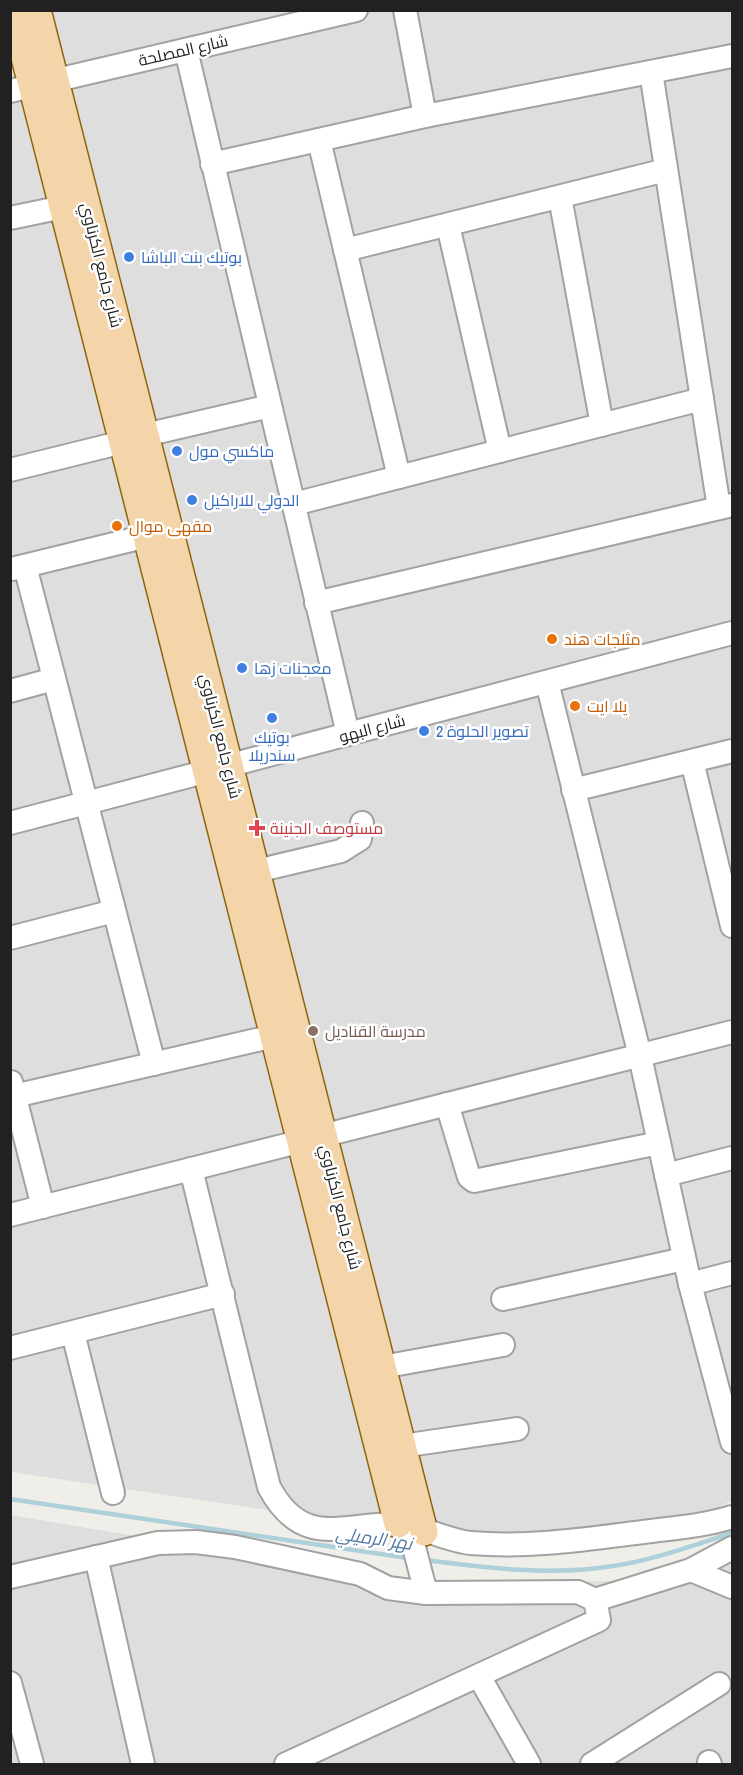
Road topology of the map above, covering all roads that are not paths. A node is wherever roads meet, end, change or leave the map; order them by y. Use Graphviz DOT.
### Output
graph roads {
  1 [pos="13,10"];
  2 [pos="37,10"];
  3 [pos="405,10"];
  4 [pos="349,11"];
  5 [pos="186,50"];
  6 [pos="732,56"];
  7 [pos="651,72"];
  8 [pos="32,86"];
  9 [pos="425,116"];
  10 [pos="319,140"];
  11 [pos="212,164"];
  12 [pos="666,170"];
  13 [pos="560,197"];
  14 [pos="63,207"];
  15 [pos="10,218"];
  16 [pos="448,225"];
  17 [pos="345,250"];
  18 [pos="702,399"];
  19 [pos="270,406"];
  20 [pos="602,425"];
  21 [pos="134,439"];
  22 [pos="500,451"];
  23 [pos="10,470"];
  24 [pos="399,477"];
  25 [pos="294,504"];
  26 [pos="726,506"];
  27 [pos="147,536"];
  28 [pos="18,568"];
  29 [pos="316,603"];
  30 [pos="732,633"];
  31 [pos="54,679"];
  32 [pos="547,682"];
  33 [pos="10,690"];
  34 [pos="348,734"];
  35 [pos="732,750"];
  36 [pos="692,761"];
  37 [pos="218,768"];
  38 [pos="573,790"];
  39 [pos="86,803"];
  40 [pos="10,823"];
  41 [pos="362,823"];
  42 [pos="255,871"];
  43 [pos="728,884"];
  44 [pos="114,911"];
  45 [pos="732,926"];
  46 [pos="10,938"];
  47 [pos="732,1032"];
  48 [pos="274,1036"];
  49 [pos="640,1056"];
  50 [pos="154,1064"];
  51 [pos="12,1088"];
  52 [pos="447,1104"];
  53 [pos="312,1139"];
  54 [pos="659,1143"];
  55 [pos="732,1158"];
  56 [pos="191,1169"];
  57 [pos="666,1175"];
  58 [pos="42,1207"];
  59 [pos="10,1215"];
  60 [pos="684,1259"];
  61 [pos="732,1273"];
  62 [pos="690,1284"];
  63 [pos="223,1294"];
  64 [pos="503,1299"];
  65 [pos="73,1333"];
  66 [pos="503,1345"];
  67 [pos="10,1348"];
  68 [pos="382,1367"];
  69 [pos="517,1429"];
  70 [pos="732,1443"];
  71 [pos="402,1446"];
  72 [pos="113,1493"];
  73 [pos="732,1517"];
  74 [pos="410,1528"];
  75 [pos="732,1548"];
  76 [pos="96,1557"];
  77 [pos="691,1570"];
  78 [pos="10,1577"];
  79 [pos="732,1587"];
  80 [pos="426,1593"];
  81 [pos="595,1600"];
  82 [pos="480,1677"];
  83 [pos="10,1683"];
  84 [pos="719,1684"];
  85 [pos="32,1764"];
  86 [pos="143,1764"];
  87 [pos="286,1764"];
  88 [pos="529,1764"];
  89 [pos="592,1764"];
  1 -- 8 [label="main road, شارع جامع الكرناوي"];
  2 -- 8 [label="main road, شارع جامع الكرناوي"];
  3 -- 9 [label="street"];
  4 -- 5 [label="street, شارع المصلحة"];
  5 -- 8 [label="street, شارع المصلحة"];
  5 -- 11 [label="street"];
  6 -- 7 [label="street"];
  7 -- 9 [label="street"];
  7 -- 12 [label="street"];
  8 -- 14 [label="main road, شارع جامع الكرناوي"];
  8 -- 21 [label="main road, شارع جامع الكرناوي"];
  9 -- 10 [label="street"];
  10 -- 11 [label="street"];
  10 -- 17 [label="street"];
  11 -- 19 [label="street"];
  12 -- 13 [label="street"];
  12 -- 18 [label="street"];
  13 -- 16 [label="street"];
  13 -- 20 [label="street"];
  14 -- 15 [label="street"];
  14 -- 21 [label="main road, شارع جامع الكرناوي"];
  16 -- 17 [label="street"];
  16 -- 22 [label="street"];
  17 -- 24 [label="street"];
  18 -- 20 [label="street"];
  18 -- 26 [label="street"];
  19 -- 21 [label="street"];
  19 -- 25 [label="street"];
  20 -- 22 [label="street"];
  21 -- 23 [label="street"];
  21 -- 27 [label="main road, شارع جامع الكرناوي"];
  21 -- 37 [label="main road, شارع جامع الكرناوي"];
  22 -- 24 [label="street"];
  24 -- 25 [label="street"];
  25 -- 29 [label="street"];
  26 -- 29 [label="street"];
  27 -- 28 [label="street"];
  27 -- 37 [label="main road, شارع جامع الكرناوي"];
  28 -- 31 [label="street"];
  29 -- 34 [label="street"];
  30 -- 32 [label="street, شارع البهو"];
  31 -- 33 [label="street"];
  31 -- 39 [label="street"];
  32 -- 34 [label="street, شارع البهو"];
  32 -- 38 [label="street"];
  34 -- 37 [label="street, شارع البهو"];
  35 -- 36 [label="street"];
  36 -- 38 [label="street"];
  36 -- 43 [label="street"];
  37 -- 39 [label="street, شارع البهو"];
  37 -- 42 [label="main road, شارع جامع الكرناوي"];
  37 -- 48 [label="main road, شارع جامع الكرناوي"];
  38 -- 49 [label="street"];
  39 -- 40 [label="street, شارع البهو"];
  39 -- 44 [label="street"];
  41 -- 42 [label="street"];
  42 -- 53 [label="main road, شارع جامع الكرناوي"];
  43 -- 45 [label="street"];
  44 -- 46 [label="street"];
  44 -- 50 [label="street"];
  47 -- 49 [label="street"];
  48 -- 50 [label="street"];
  48 -- 53 [label="main road, شارع جامع الكرناوي"];
  49 -- 52 [label="street"];
  49 -- 54 [label="street"];
  50 -- 51 [label="street"];
  51 -- 58 [label="street"];
  52 -- 53 [label="street"];
  52 -- 54 [label="street"];
  53 -- 56 [label="street"];
  53 -- 68 [label="main road, شارع جامع الكرناوي"];
  53 -- 74 [label="main road, شارع جامع الكرناوي"];
  54 -- 57 [label="street"];
  55 -- 57 [label="street"];
  56 -- 58 [label="street"];
  56 -- 63 [label="street"];
  57 -- 60 [label="street"];
  58 -- 59 [label="street"];
  60 -- 62 [label="street"];
  60 -- 64 [label="street"];
  61 -- 62 [label="street"];
  62 -- 70 [label="street"];
  63 -- 65 [label="street"];
  63 -- 74 [label="street"];
  65 -- 67 [label="street"];
  65 -- 72 [label="street"];
  66 -- 68 [label="street"];
  68 -- 71 [label="main road, شارع جامع الكرناوي"];
  69 -- 71 [label="street"];
  71 -- 74 [label="main road, شارع جامع الكرناوي"];
  73 -- 74 [label="street"];
  74 -- 80 [label="street"];
  75 -- 77 [label="street"];
  76 -- 78 [label="street"];
  76 -- 80 [label="street"];
  76 -- 86 [label="street"];
  77 -- 79 [label="street"];
  77 -- 81 [label="street"];
  80 -- 81 [label="street"];
  81 -- 82 [label="street"];
  82 -- 87 [label="street"];
  82 -- 88 [label="street"];
  83 -- 85 [label="street"];
  84 -- 89 [label="street"];
}
